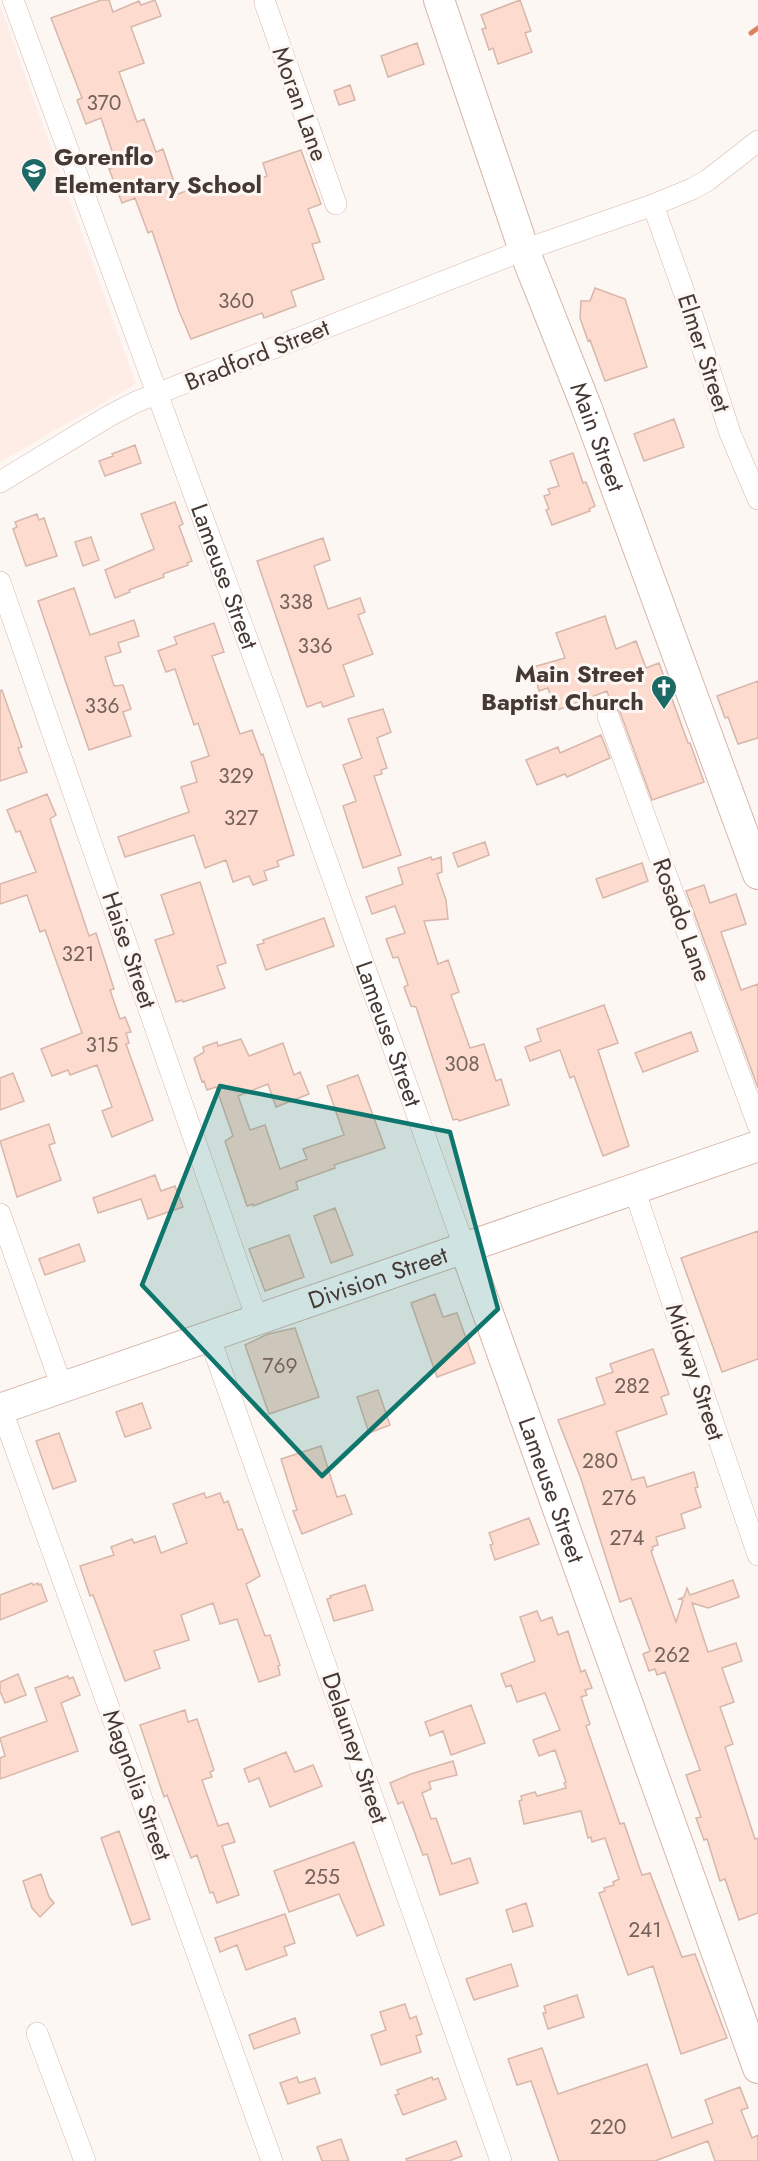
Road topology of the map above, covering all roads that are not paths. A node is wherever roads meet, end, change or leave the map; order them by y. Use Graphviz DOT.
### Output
graph roads {
  1 [pos="13,0"];
  2 [pos="439,0"];
  3 [pos="265,3"];
  4 [pos="758,141"];
  5 [pos="336,204"];
  6 [pos="653,205"];
  7 [pos="524,250"];
  8 [pos="156,394"];
  9 [pos="0,482"];
  10 [pos="758,499"];
  11 [pos="0,582"];
  12 [pos="608,716"];
  13 [pos="758,874"];
  14 [pos="758,1125"];
  15 [pos="758,1146"];
  16 [pos="634,1189"];
  17 [pos="0,1214"];
  18 [pos="465,1249"];
  19 [pos="257,1319"];
  20 [pos="209,1336"];
  21 [pos="62,1387"];
  22 [pos="1,1408"];
  23 [pos="758,1555"];
  24 [pos="37,2032"];
  25 [pos="758,2068"];
  26 [pos="85,2161"];
  27 [pos="272,2161"];
  28 [pos="501,2161"];
  1 -- 8 [label="street, Lameuse Street"];
  2 -- 7 [label="street, Main Street"];
  3 -- 5 [label="street, Moran Lane"];
  4 -- 6 [label="street, Bradford Street"];
  6 -- 7 [label="street, Bradford Street"];
  6 -- 10 [label="street, Elmer Street"];
  7 -- 8 [label="street, Bradford Street"];
  7 -- 13 [label="street, Main Street"];
  8 -- 9 [label="street, Bradford Street"];
  8 -- 18 [label="street, Lameuse Street"];
  11 -- 19 [label="street, Haise Street"];
  12 -- 14 [label="street, Rosado Lane"];
  15 -- 16 [label="street, Division Street"];
  16 -- 18 [label="street, Division Street"];
  16 -- 23 [label="street, Midway Street"];
  17 -- 21 [label="street"];
  18 -- 19 [label="street, Division Street"];
  18 -- 25 [label="street, Lameuse Street"];
  19 -- 20 [label="street, Division Street"];
  20 -- 21 [label="street, Division Street"];
  20 -- 28 [label="street, Delauney Street"];
  21 -- 22 [label="street, Division Street"];
  22 -- 27 [label="street, Magnolia Street"];
  24 -- 26 [label="street"];
}
